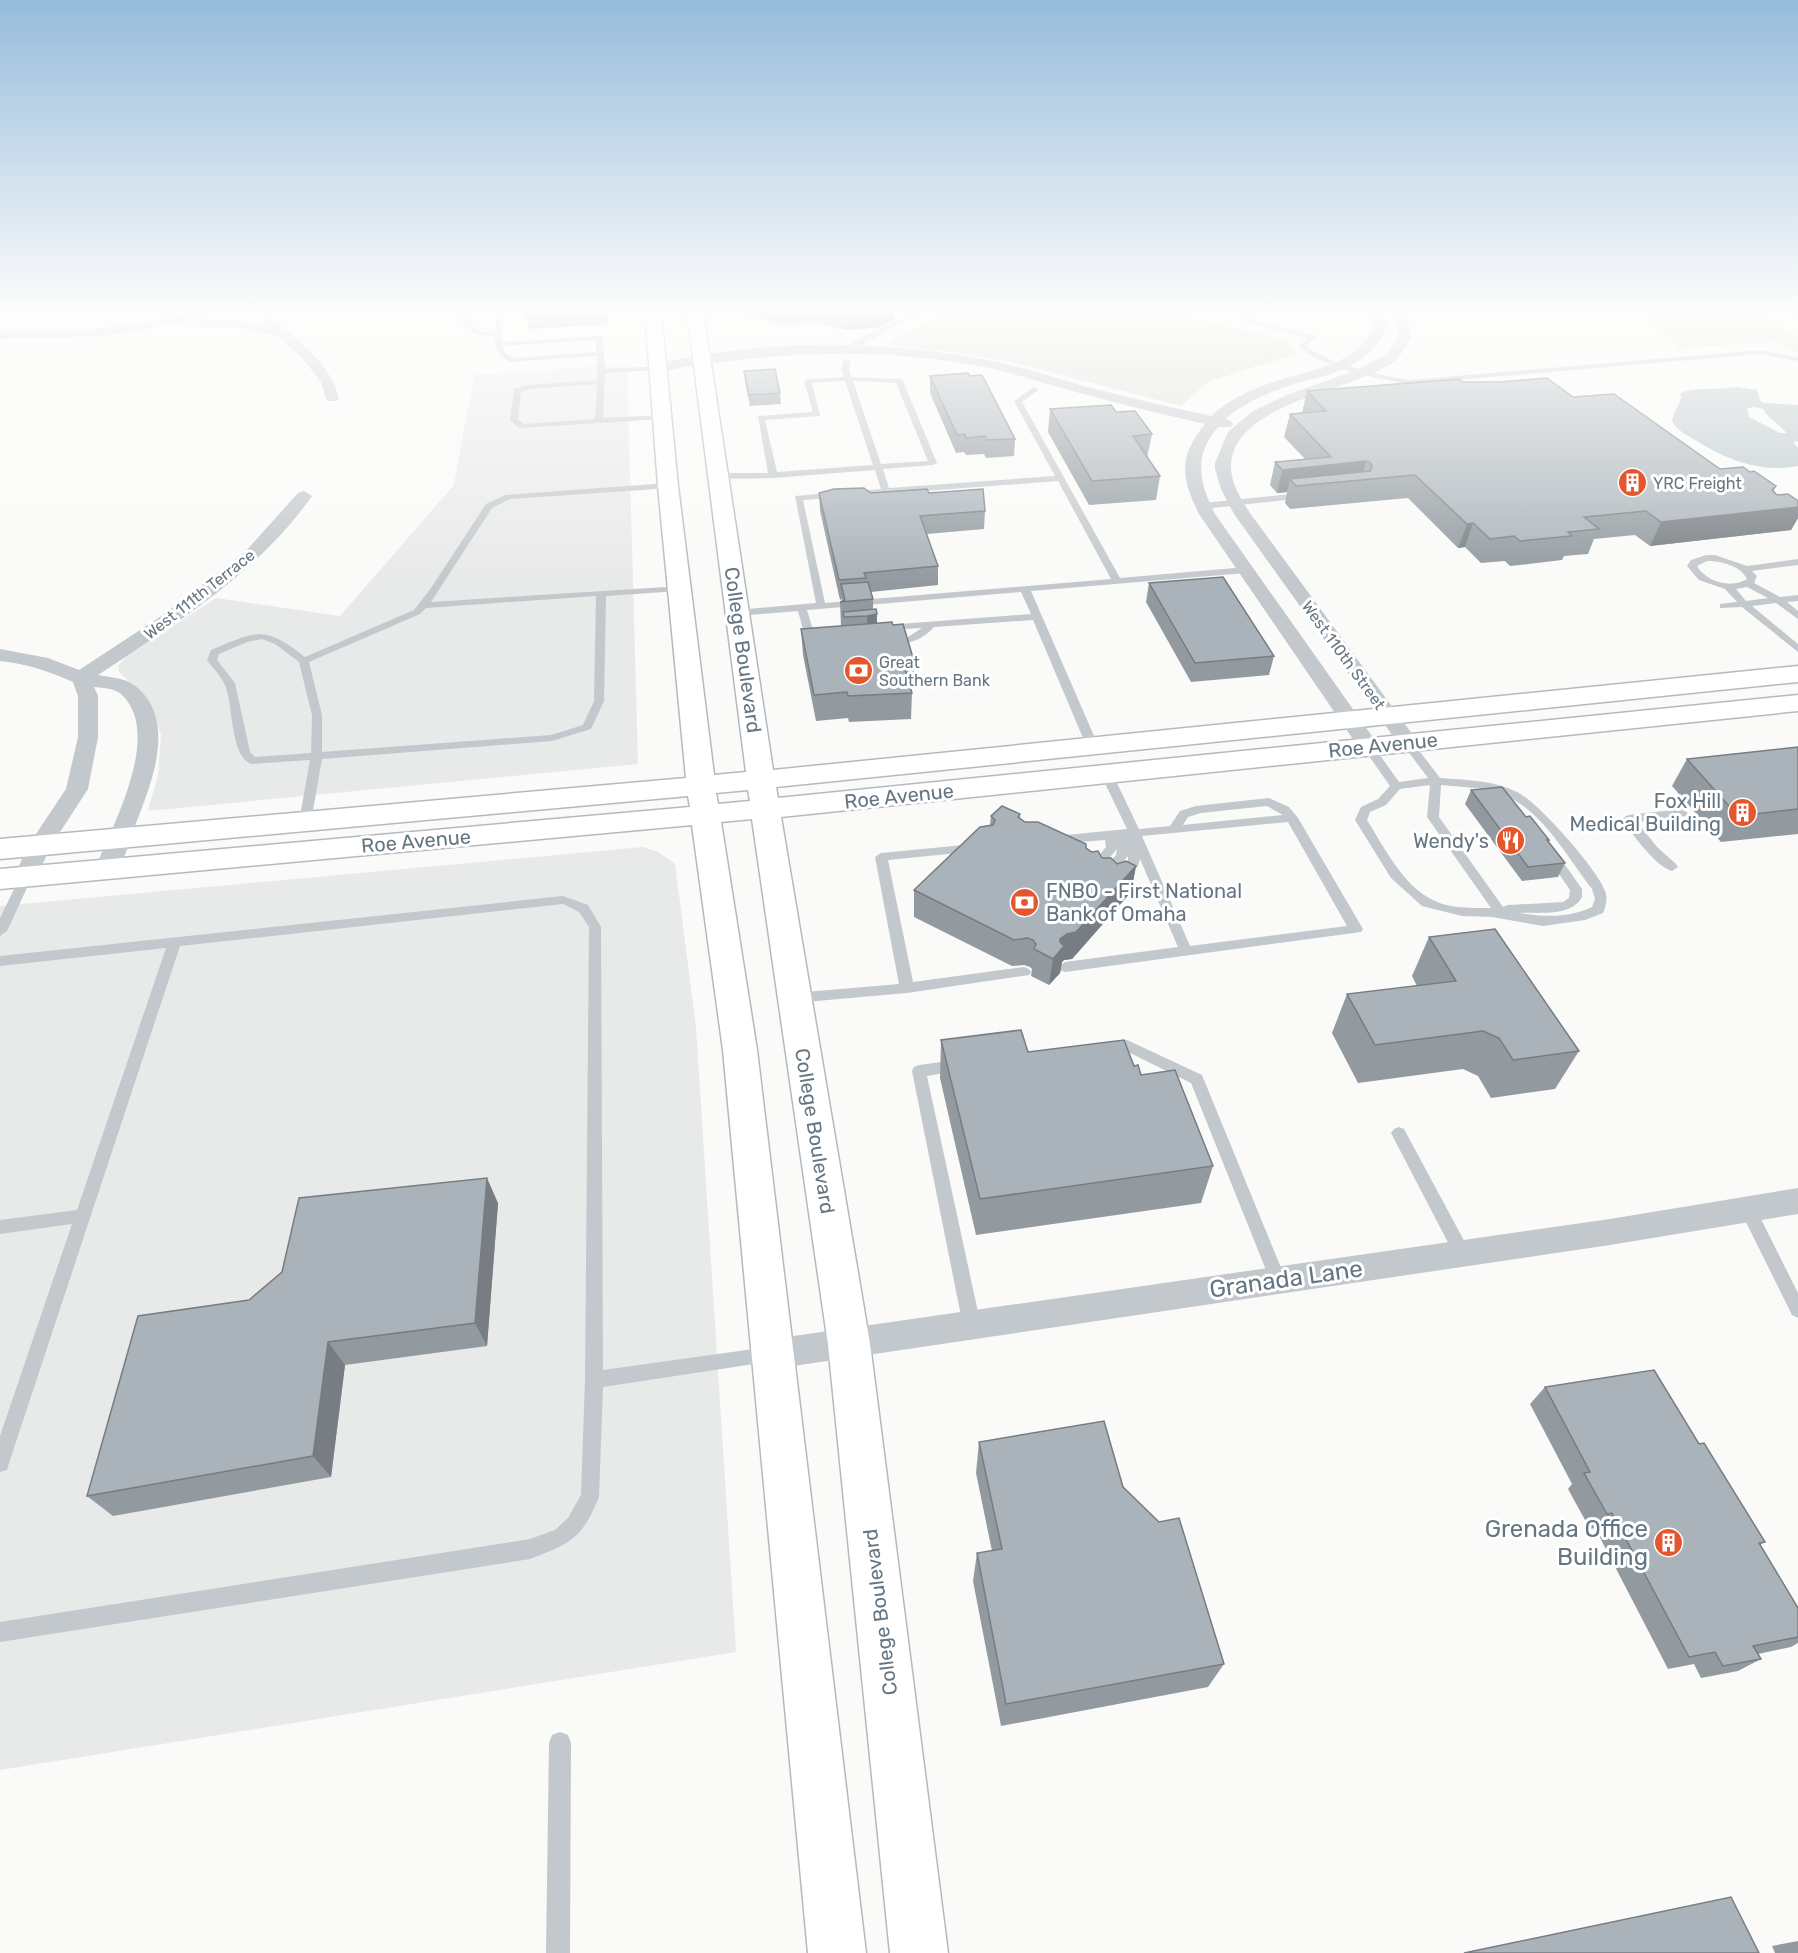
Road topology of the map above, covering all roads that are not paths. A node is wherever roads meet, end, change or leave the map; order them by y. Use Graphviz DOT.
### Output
graph roads {
  1 [pos="516,402"];
  2 [pos="599,402"];
  3 [pos="661,402"];
  4 [pos="707,402"];
  5 [pos="814,402"];
  6 [pos="856,402"];
  7 [pos="908,402"];
  8 [pos="1019,402"];
  9 [pos="1082,402"];
  10 [pos="1127,402"];
  11 [pos="1241,402"];
  12 [pos="1280,402"];
  13 [pos="662,417"];
  14 [pos="599,421"];
  15 [pos="1209,426"];
  16 [pos="1238,432"];
  17 [pos="878,467"];
  18 [pos="773,475"];
  19 [pos="718,476"];
  20 [pos="1060,478"];
  21 [pos="668,486"];
  22 [pos="886,491"];
  23 [pos="1309,495"];
  24 [pos="304,496"];
  25 [pos="1236,504"];
  26 [pos="1203,506"];
  27 [pos="1798,562"];
  28 [pos="1281,567"];
  29 [pos="1746,568"];
  30 [pos="1246,570"];
  31 [pos="1116,582"];
  32 [pos="1749,584"];
  33 [pos="1728,586"];
  34 [pos="679,588"];
  35 [pos="1025,589"];
  36 [pos="601,592"];
  37 [pos="1798,598"];
  38 [pos="1778,600"];
  39 [pos="1744,604"];
  40 [pos="423,605"];
  41 [pos="821,606"];
  42 [pos="1722,606"];
  43 [pos="802,608"];
  44 [pos="737,614"];
  45 [pos="1036,616"];
  46 [pos="1798,616"];
  47 [pos="930,626"];
  48 [pos="869,630"];
  49 [pos="879,640"];
  50 [pos="822,641"];
  51 [pos="1798,649"];
  52 [pos="0,655"];
  53 [pos="304,662"];
  54 [pos="1798,675"];
  55 [pos="81,678"];
  56 [pos="1798,703"];
  57 [pos="1387,714"];
  58 [pos="1349,718"];
  59 [pos="1162,738"];
  60 [pos="1407,742"];
  61 [pos="1092,745"];
  62 [pos="1368,746"];
  63 [pos="316,757"];
  64 [pos="1107,775"];
  65 [pos="1436,781"];
  66 [pos="1028,783"];
  67 [pos="700,786"];
  68 [pos="1396,786"];
  69 [pos="1491,788"];
  70 [pos="764,795"];
  71 [pos="1682,813"];
  72 [pos="704,815"];
  73 [pos="1292,818"];
  74 [pos="305,822"];
  75 [pos="1527,822"];
  76 [pos="1174,829"];
  77 [pos="1131,833"];
  78 [pos="1112,835"];
  79 [pos="117,839"];
  80 [pos="1046,841"];
  81 [pos="40,846"];
  82 [pos="985,847"];
  83 [pos="1547,848"];
  84 [pos="0,849"];
  85 [pos="1672,867"];
  86 [pos="107,869"];
  87 [pos="1089,873"];
  88 [pos="13,878"];
  89 [pos="1101,879"];
  90 [pos="1114,885"];
  91 [pos="1500,912"];
  92 [pos="0,931"];
  93 [pos="175,942"];
  94 [pos="1186,951"];
  95 [pos="0,961"];
  96 [pos="1006,963"];
  97 [pos="1065,967"];
  98 [pos="1021,972"];
  99 [pos="994,976"];
  100 [pos="907,988"];
  101 [pos="794,998"];
  102 [pos="1092,1049"];
  103 [pos="976,1064"];
  104 [pos="1399,1133"];
  105 [pos="1798,1201"];
  106 [pos="1748,1210"];
  107 [pos="83,1216"];
  108 [pos="0,1227"];
  109 [pos="1462,1253"];
  110 [pos="1278,1280"];
  111 [pos="1798,1311"];
  112 [pos="972,1326"];
  113 [pos="849,1344"];
  114 [pos="773,1354"];
  115 [pos="594,1380"];
  116 [pos="0,1463"];
  117 [pos="0,1632"];
  118 [pos="560,1743"];
  119 [pos="558,1953"];
  120 [pos="837,1953"];
  121 [pos="919,1953"];
  1 -- 14 [label="lane"];
  2 -- 14 [label="lane"];
  3 -- 13 [label="main road"];
  4 -- 19 [label="main road, College Boulevard"];
  5 -- 18 [label="lane"];
  6 -- 17 [label="lane"];
  7 -- 17 [label="lane"];
  8 -- 20 [label="lane"];
  9 -- 15 [label="street"];
  10 -- 15 [label="street"];
  11 -- 15 [label="street, West 110th Street"];
  12 -- 16 [label="street"];
  13 -- 14 [label="lane"];
  13 -- 21 [label="main road"];
  15 -- 16 [label="street"];
  15 -- 26 [label="street, West 110th Street"];
  16 -- 25 [label="street, West 110th Street"];
  17 -- 18 [label="lane"];
  17 -- 22 [label="lane"];
  18 -- 19 [label="lane"];
  19 -- 44 [label="main road, College Boulevard"];
  20 -- 22 [label="lane"];
  20 -- 31 [label="lane"];
  21 -- 34 [label="main road"];
  21 -- 40 [label="lane"];
  22 -- 41 [label="lane"];
  23 -- 25 [label="lane"];
  24 -- 55 [label="street, West 111th Terrace"];
  25 -- 26 [label="lane"];
  25 -- 28 [label="street, West 110th Street"];
  26 -- 30 [label="street, West 110th Street"];
  27 -- 29 [label="lane"];
  28 -- 30 [label="street"];
  28 -- 57 [label="street, West 110th Street"];
  29 -- 32 [label="lane"];
  29 -- 33 [label="lane"];
  30 -- 31 [label="lane"];
  30 -- 58 [label="street, West 110th Street"];
  31 -- 35 [label="lane"];
  32 -- 33 [label="lane"];
  32 -- 38 [label="lane"];
  33 -- 39 [label="lane"];
  34 -- 36 [label="lane"];
  34 -- 67 [label="main road"];
  35 -- 41 [label="lane"];
  35 -- 45 [label="lane"];
  36 -- 40 [label="lane"];
  36 -- 63 [label="lane"];
  37 -- 38 [label="lane"];
  38 -- 39 [label="lane"];
  38 -- 46 [label="lane"];
  39 -- 42 [label="lane"];
  39 -- 51 [label="lane"];
  40 -- 53 [label="lane"];
  41 -- 43 [label="lane"];
  43 -- 44 [label="lane"];
  43 -- 50 [label="lane"];
  44 -- 70 [label="main road, College Boulevard"];
  45 -- 47 [label="lane"];
  45 -- 61 [label="lane"];
  47 -- 48 [label="lane"];
  47 -- 49 [label="lane"];
  52 -- 55 [label="street"];
  53 -- 63 [label="lane"];
  53 -- 63 [label="lane"];
  54 -- 57 [label="main road, Roe Avenue"];
  55 -- 79 [label="street"];
  55 -- 81 [label="street"];
  56 -- 60 [label="main road, Roe Avenue"];
  57 -- 58 [label="main road, Roe Avenue"];
  57 -- 60 [label="street, West 110th Street"];
  58 -- 59 [label="main road, Roe Avenue"];
  58 -- 62 [label="street, West 110th Street"];
  59 -- 61 [label="main road, Roe Avenue"];
  59 -- 64 [label="main road"];
  60 -- 62 [label="main road, Roe Avenue"];
  60 -- 65 [label="lane"];
  61 -- 66 [label="main road"];
  61 -- 70 [label="main road, Roe Avenue"];
  62 -- 64 [label="main road, Roe Avenue"];
  62 -- 68 [label="lane"];
  63 -- 74 [label="lane"];
  64 -- 66 [label="main road, Roe Avenue"];
  64 -- 77 [label="lane"];
  65 -- 68 [label="lane"];
  65 -- 69 [label="lane"];
  65 -- 91 [label="lane"];
  66 -- 70 [label="main road, Roe Avenue"];
  67 -- 70 [label="main road, Roe Avenue"];
  67 -- 72 [label="main road"];
  67 -- 74 [label="main road, Roe Avenue"];
  68 -- 91 [label="lane"];
  69 -- 75 [label="lane"];
  69 -- 91 [label="lane"];
  70 -- 72 [label="main road, Roe Avenue"];
  70 -- 101 [label="main road, College Boulevard"];
  71 -- 85 [label="lane"];
  72 -- 86 [label="main road, Roe Avenue"];
  72 -- 114 [label="main road"];
  73 -- 76 [label="lane"];
  73 -- 76 [label="lane"];
  73 -- 94 [label="lane"];
  74 -- 79 [label="main road, Roe Avenue"];
  76 -- 77 [label="lane"];
  77 -- 78 [label="lane"];
  77 -- 89 [label="lane"];
  77 -- 90 [label="lane"];
  77 -- 94 [label="lane"];
  78 -- 80 [label="lane"];
  78 -- 87 [label="lane"];
  79 -- 81 [label="main road, Roe Avenue"];
  79 -- 86 [label="street"];
  81 -- 84 [label="main road, Roe Avenue"];
  81 -- 88 [label="street"];
  82 -- 100 [label="lane"];
  83 -- 91 [label="lane"];
  86 -- 88 [label="main road, Roe Avenue"];
  88 -- 92 [label="lane"];
  93 -- 95 [label="lane"];
  93 -- 107 [label="lane"];
  93 -- 115 [label="lane"];
  94 -- 97 [label="lane"];
  96 -- 99 [label="lane"];
  98 -- 99 [label="lane"];
  99 -- 100 [label="lane"];
  100 -- 101 [label="lane"];
  101 -- 113 [label="main road, College Boulevard"];
  102 -- 110 [label="lane"];
  103 -- 112 [label="lane"];
  104 -- 109 [label="lane"];
  105 -- 106 [label="street, Granada Lane"];
  106 -- 109 [label="street, Granada Lane"];
  106 -- 111 [label="lane"];
  107 -- 108 [label="lane"];
  107 -- 116 [label="lane"];
  109 -- 110 [label="street, Granada Lane"];
  110 -- 112 [label="street, Granada Lane"];
  112 -- 113 [label="street, Granada Lane"];
  113 -- 114 [label="street, Granada Lane"];
  113 -- 121 [label="main road, College Boulevard"];
  114 -- 115 [label="lane"];
  114 -- 120 [label="main road"];
  115 -- 117 [label="lane"];
  118 -- 119 [label="lane"];
}
